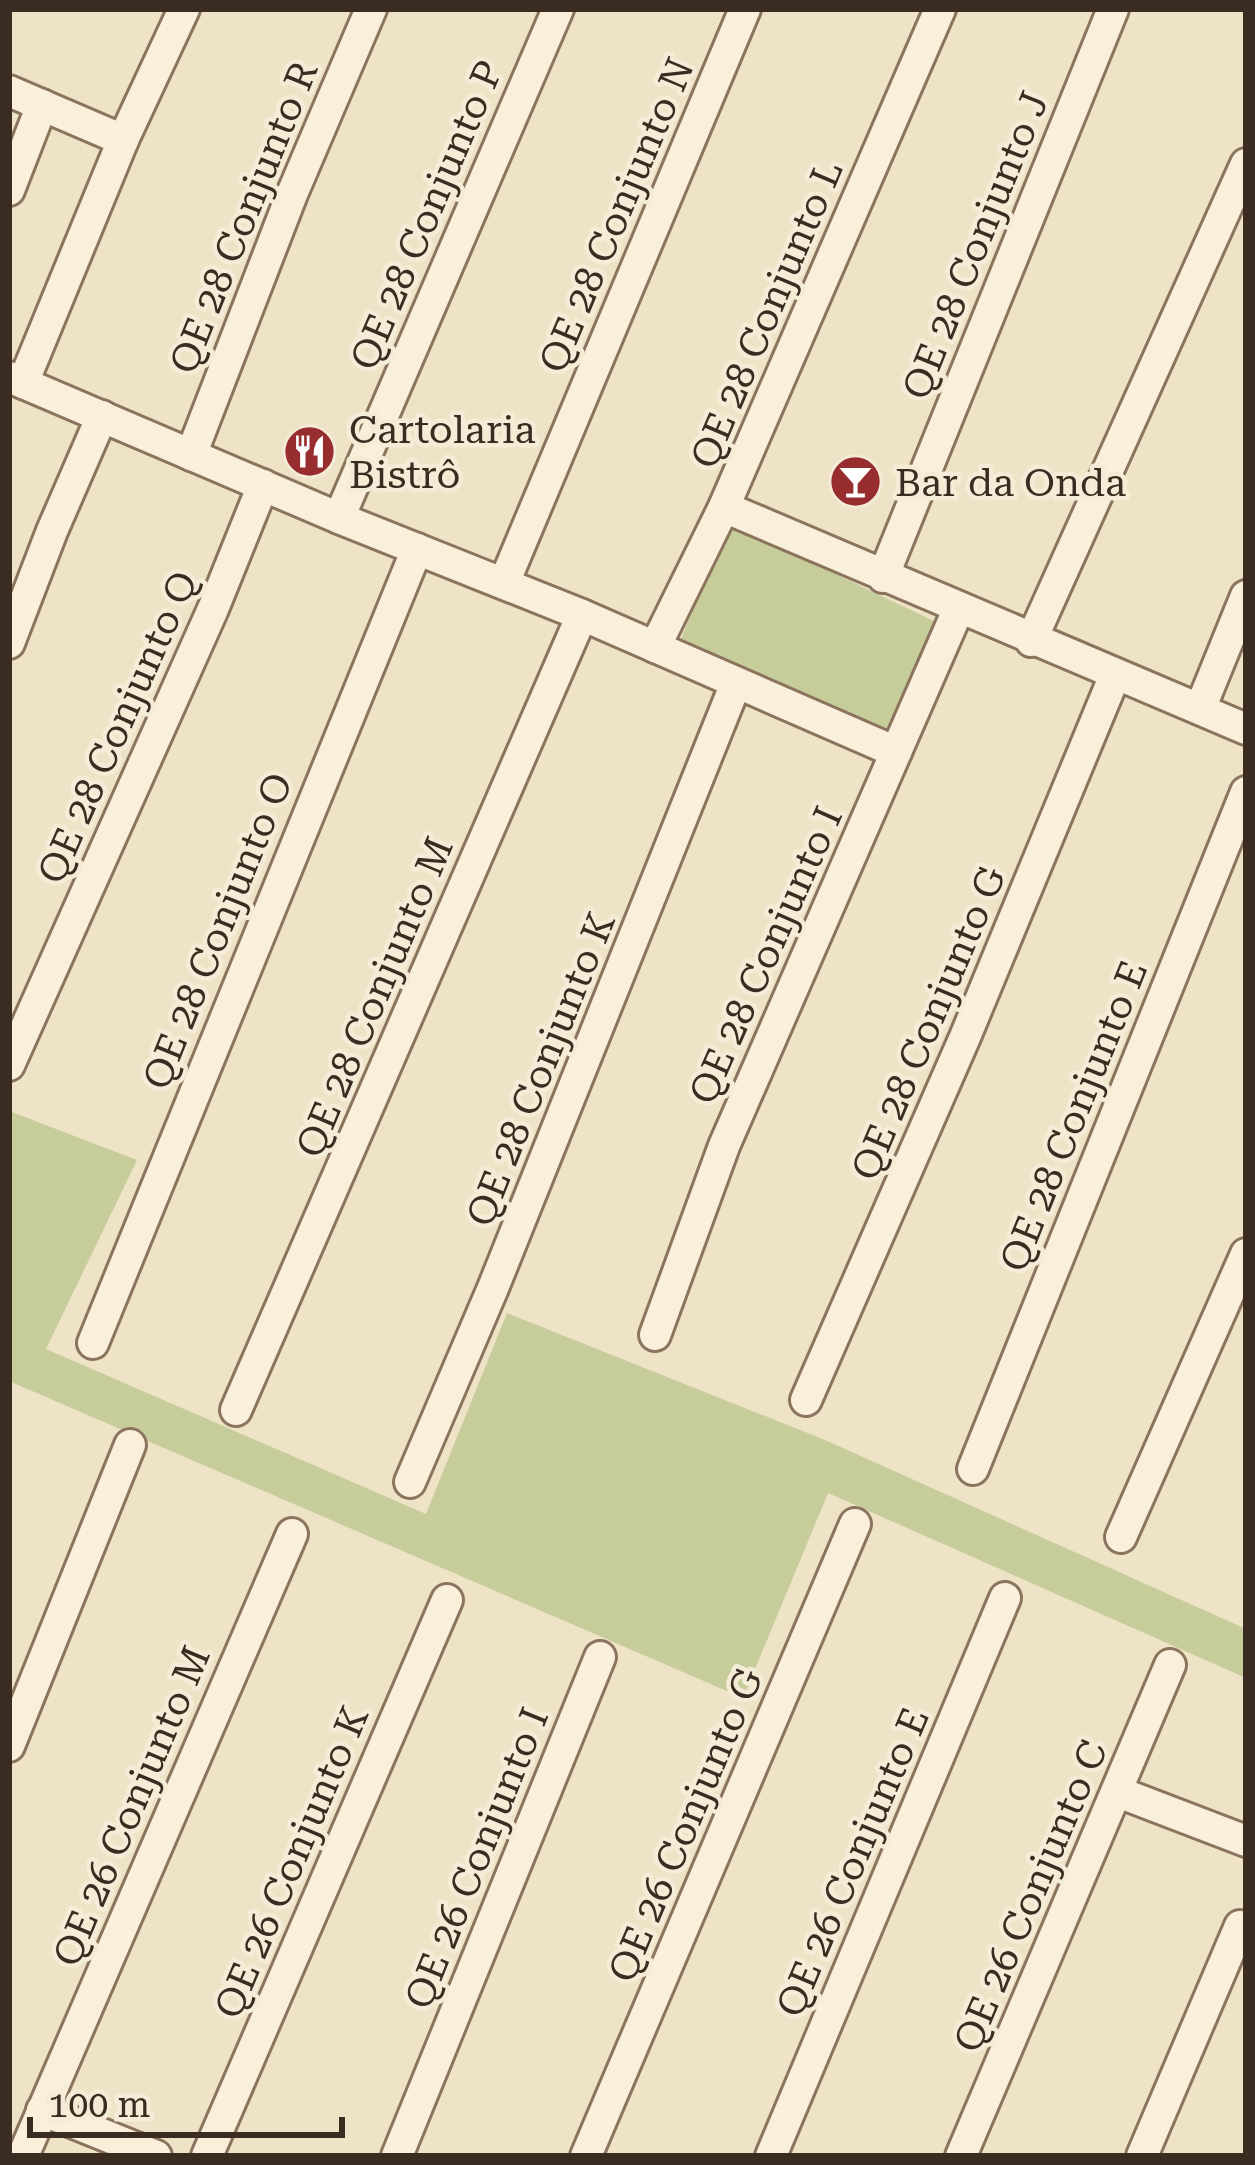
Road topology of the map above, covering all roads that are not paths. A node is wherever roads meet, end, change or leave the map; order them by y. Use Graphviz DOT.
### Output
graph roads {
  1 [pos="184,9"];
  2 [pos="370,9"];
  3 [pos="558,9"];
  4 [pos="745,9"];
  5 [pos="940,9"];
  6 [pos="1112,9"];
  7 [pos="9,91"];
  8 [pos="42,105"];
  9 [pos="123,140"];
  10 [pos="1246,164"];
  11 [pos="9,190"];
  12 [pos="16,380"];
  13 [pos="102,416"];
  14 [pos="190,455"];
  15 [pos="263,485"];
  16 [pos="724,508"];
  17 [pos="339,518"];
  18 [pos="417,549"];
  19 [pos="883,577"];
  20 [pos="504,583"];
  21 [pos="1246,596"];
  22 [pos="958,610"];
  23 [pos="582,615"];
  24 [pos="1031,641"];
  25 [pos="9,643"];
  26 [pos="655,647"];
  27 [pos="1115,675"];
  28 [pos="736,683"];
  29 [pos="1199,709"];
  30 [pos="1246,729"];
  31 [pos="896,752"];
  32 [pos="1246,792"];
  33 [pos="9,1065"];
  34 [pos="1246,1254"];
  35 [pos="655,1336"];
  36 [pos="93,1343"];
  37 [pos="806,1400"];
  38 [pos="236,1410"];
  39 [pos="130,1445"];
  40 [pos="974,1469"];
  41 [pos="410,1482"];
  42 [pos="855,1524"];
  43 [pos="292,1534"];
  44 [pos="1121,1537"];
  45 [pos="1005,1598"];
  46 [pos="447,1600"];
  47 [pos="600,1657"];
  48 [pos="1170,1665"];
  49 [pos="9,1746"];
  50 [pos="1118,1792"];
  51 [pos="1246,1841"];
  52 [pos="1240,1926"];
  53 [pos="42,2110"];
  54 [pos="23,2156"];
  55 [pos="156,2156"];
  56 [pos="207,2156"];
  57 [pos="397,2156"];
  58 [pos="586,2156"];
  59 [pos="771,2156"];
  60 [pos="961,2156"];
  61 [pos="1142,2156"];
  1 -- 9 [label="street"];
  2 -- 14 [label="street, QE 28 Conjunto R"];
  3 -- 17 [label="street, QE 28 Conjunto P"];
  4 -- 20 [label="street, QE 28 Conjunto N"];
  5 -- 16 [label="street, QE 28 Conjunto L"];
  6 -- 19 [label="street, QE 28 Conjunto J"];
  7 -- 8 [label="street"];
  8 -- 9 [label="street"];
  8 -- 11 [label="street"];
  9 -- 12 [label="street"];
  10 -- 24 [label="street"];
  12 -- 13 [label="street"];
  13 -- 14 [label="street"];
  13 -- 25 [label="street"];
  14 -- 15 [label="street"];
  15 -- 17 [label="street"];
  15 -- 33 [label="street, QE 28 Conjunto Q"];
  16 -- 19 [label="street"];
  16 -- 26 [label="street, QE 28 Conjunto L"];
  17 -- 18 [label="street"];
  18 -- 20 [label="street"];
  18 -- 36 [label="street, QE 28 Conjunto O"];
  19 -- 22 [label="street"];
  20 -- 23 [label="street"];
  21 -- 29 [label="street"];
  22 -- 24 [label="street"];
  22 -- 31 [label="street, QE 28 Conjunto I"];
  23 -- 26 [label="street"];
  23 -- 38 [label="street, QE 28 Conjunto M"];
  24 -- 27 [label="street"];
  26 -- 28 [label="street"];
  27 -- 29 [label="street"];
  27 -- 37 [label="street, QE 28 Conjunto G"];
  28 -- 31 [label="street"];
  28 -- 41 [label="street, QE 28 Conjunto K"];
  29 -- 30 [label="street"];
  31 -- 35 [label="street, QE 28 Conjunto I"];
  32 -- 40 [label="street, QE 28 Conjunto E"];
  34 -- 44 [label="street"];
  39 -- 49 [label="street"];
  42 -- 58 [label="street, QE 26 Conjunto G"];
  43 -- 53 [label="street, QE 26 Conjunto M"];
  45 -- 59 [label="street, QE 26 Conjunto E"];
  46 -- 56 [label="street, QE 26 Conjunto K"];
  47 -- 57 [label="street, QE 26 Conjunto I"];
  48 -- 50 [label="street, QE 26 Conjunto C"];
  50 -- 51 [label="street"];
  50 -- 60 [label="street, QE 26 Conjunto C"];
  52 -- 61 [label="street"];
  53 -- 54 [label="street, QE 26 Conjunto M"];
  53 -- 55 [label="street"];
}
